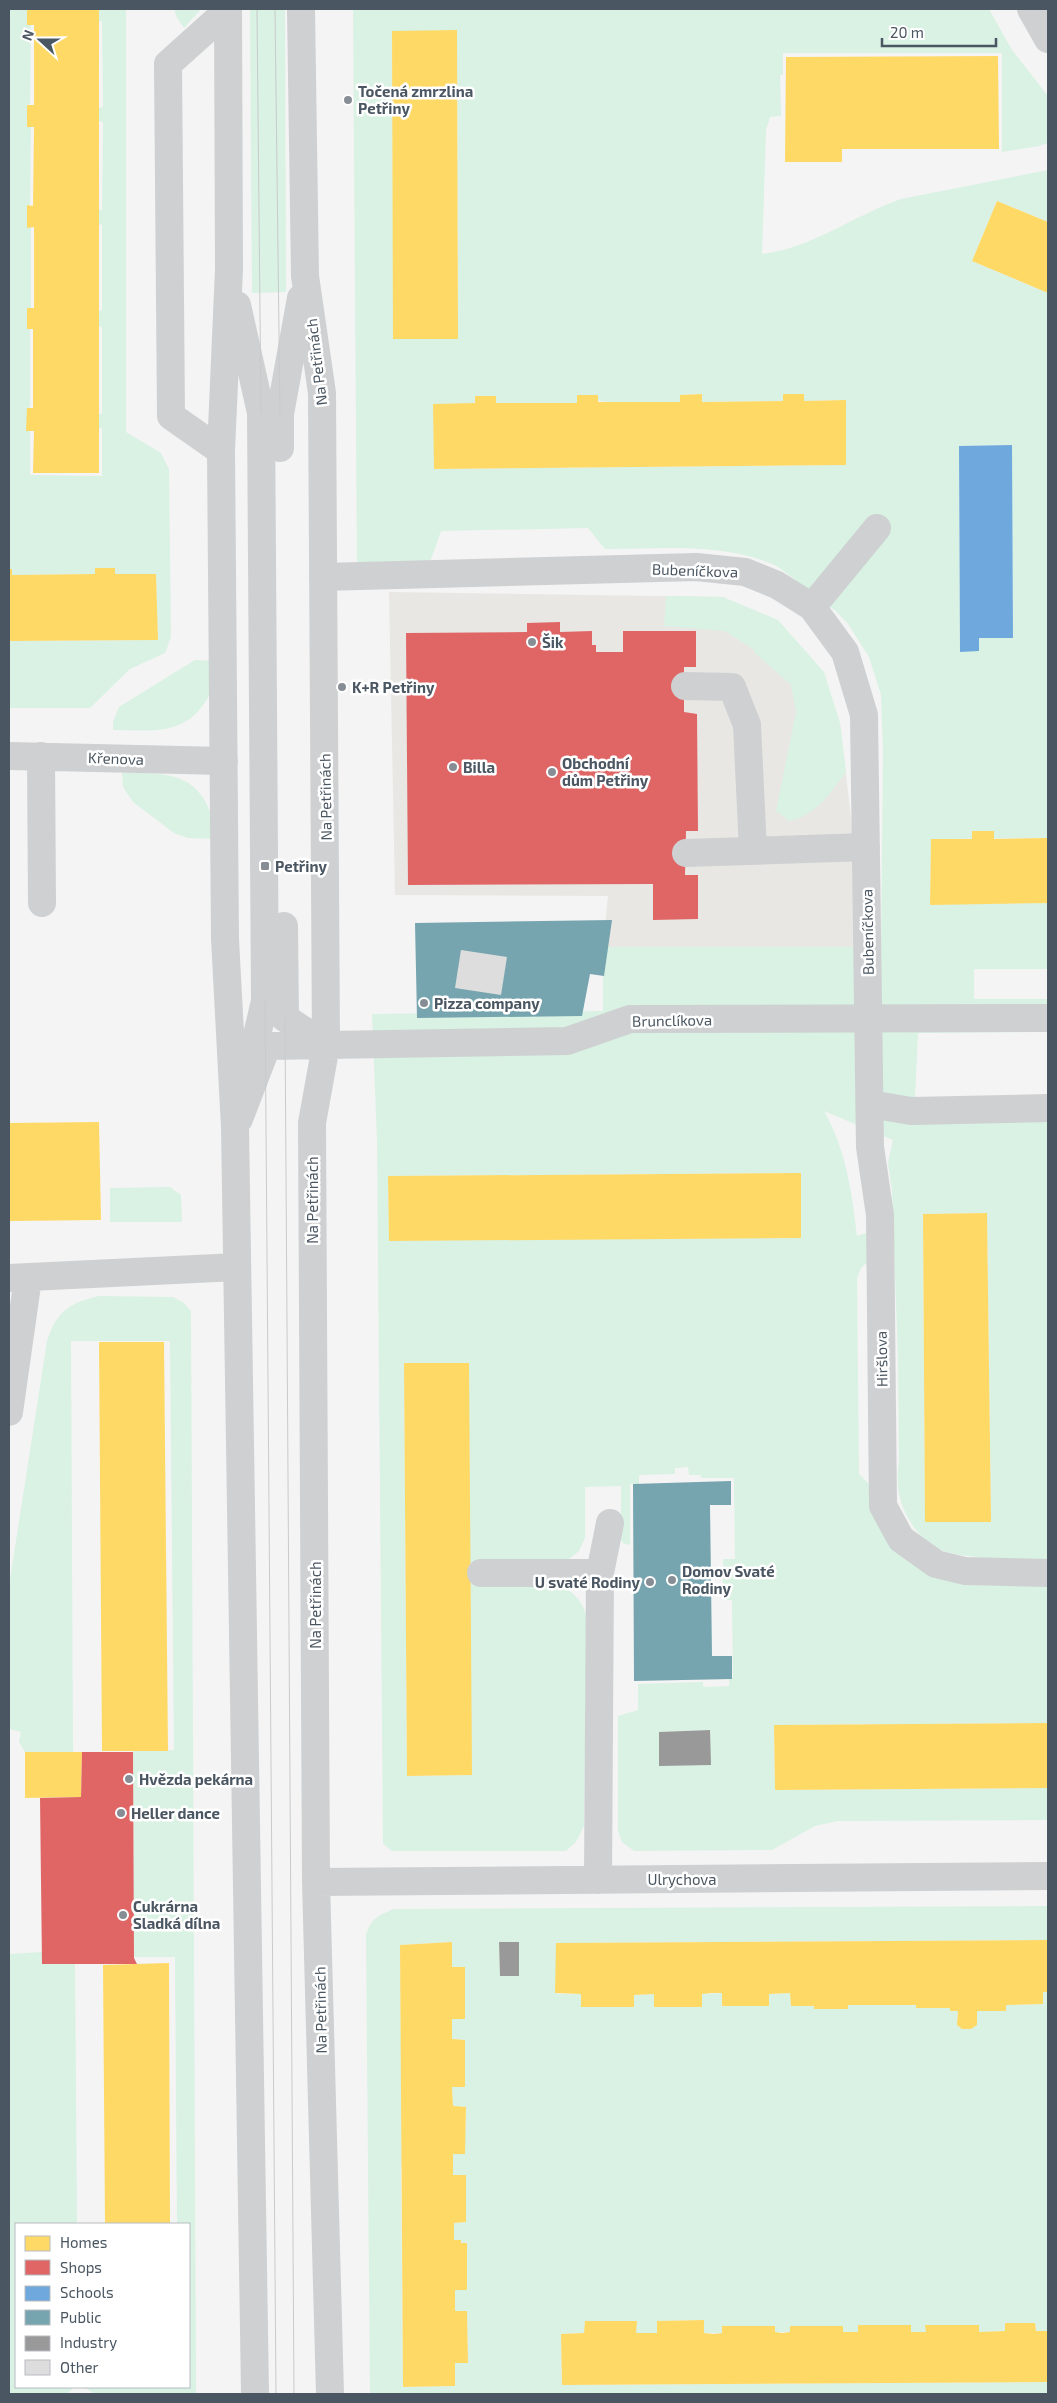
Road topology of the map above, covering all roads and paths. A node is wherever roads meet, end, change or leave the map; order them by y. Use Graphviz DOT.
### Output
graph roads {
  1 [pos="301,9"];
  2 [pos="1031,9"];
  3 [pos="228,10"];
  4 [pos="1048,39"];
  5 [pos="230,269"];
  6 [pos="305,276"];
  7 [pos="221,451"];
  8 [pos="877,528"];
  9 [pos="323,577"];
  10 [pos="812,607"];
  11 [pos="685,686"];
  12 [pos="9,756"];
  13 [pos="41,756"];
  14 [pos="224,762"];
  15 [pos="866,847"];
  16 [pos="753,850"];
  17 [pos="686,853"];
  18 [pos="42,903"];
  19 [pos="869,1018"];
  20 [pos="1048,1018"];
  21 [pos="326,1045"];
  22 [pos="870,1104"];
  23 [pos="1048,1108"];
  24 [pos="236,1127"];
  25 [pos="237,1267"];
  26 [pos="18,1278"];
  27 [pos="9,1412"];
  28 [pos="610,1523"];
  29 [pos="481,1573"];
  30 [pos="600,1573"];
  31 [pos="1048,1573"];
  32 [pos="1048,1876"];
  33 [pos="598,1880"];
  34 [pos="316,1882"];
  35 [pos="255,2394"];
  36 [pos="330,2394"];
  1 -- 6 [label="street, Na Petřinách"];
  2 -- 4 [label="street"];
  3 -- 5 [label="street"];
  3 -- 7 [label="street"];
  5 -- 7 [label="street"];
  5 -- 24 [label="street"];
  6 -- 9 [label="street, Na Petřinách"];
  6 -- 21 [label="street"];
  7 -- 14 [label="street"];
  8 -- 10 [label="street"];
  9 -- 10 [label="street, Bubeníčkova"];
  9 -- 21 [label="street, Na Petřinách"];
  10 -- 15 [label="street, Bubeníčkova"];
  11 -- 16 [label="street"];
  12 -- 13 [label="street, Křenova"];
  13 -- 14 [label="street, Křenova"];
  13 -- 18 [label="street"];
  14 -- 24 [label="street"];
  15 -- 16 [label="street"];
  15 -- 19 [label="street, Bubeníčkova"];
  16 -- 17 [label="street"];
  19 -- 20 [label="street, Brunclíkova"];
  19 -- 21 [label="street, Brunclíkova"];
  19 -- 22 [label="street, Hiršlova"];
  21 -- 24 [label="street, Brunclíkova"];
  21 -- 34 [label="street, Na Petřinách"];
  22 -- 23 [label="street"];
  22 -- 31 [label="street, Hiršlova"];
  24 -- 25 [label="street"];
  25 -- 26 [label="street"];
  25 -- 35 [label="street"];
  26 -- 27 [label="street"];
  28 -- 30 [label="street"];
  29 -- 30 [label="street"];
  30 -- 33 [label="street"];
  32 -- 33 [label="street, Ulrychova"];
  33 -- 34 [label="street, Ulrychova"];
  34 -- 36 [label="street, Na Petřinách"];
}
